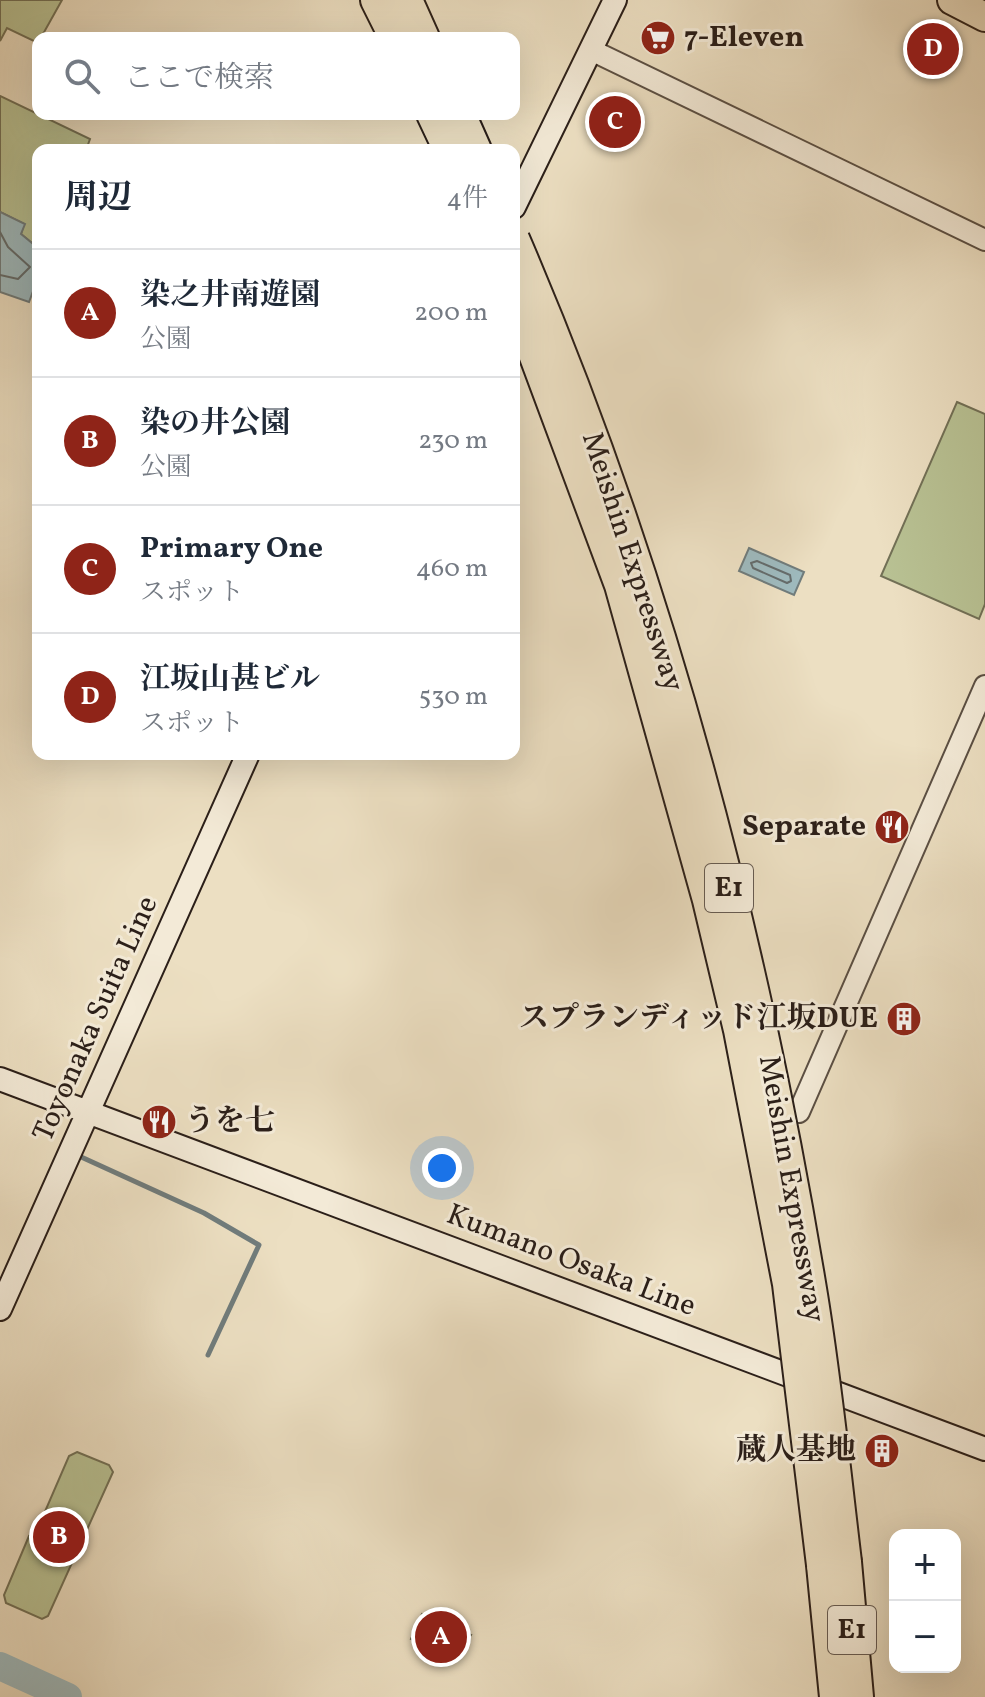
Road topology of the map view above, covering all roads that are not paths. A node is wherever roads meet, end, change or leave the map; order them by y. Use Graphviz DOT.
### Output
graph roads {
  1 [pos="376,0"];
  2 [pos="407,0"];
  3 [pos="615,0"];
  4 [pos="952,0"];
  5 [pos="985,17"];
  6 [pos="392,32"];
  7 [pos="421,32"];
  8 [pos="591,50"];
  9 [pos="520,195"];
  10 [pos="985,240"];
  11 [pos="520,254"];
  12 [pos="520,316"];
  13 [pos="985,686"];
  14 [pos="245,760"];
  15 [pos="0,1079"];
  16 [pos="88,1112"];
  17 [pos="799,1112"];
  18 [pos="0,1309"];
  19 [pos="985,1449"];
  20 [pos="835,1697"];
  21 [pos="858,1697"];
  1 -- 6 [label="highway"];
  2 -- 7 [label="highway"];
  3 -- 8 [label="main road"];
  4 -- 5 [label="highway"];
  8 -- 9 [label="main road"];
  8 -- 10 [label="street"];
  11 -- 21 [label="highway, Meishin Expressway / E1, bridge"];
  12 -- 20 [label="highway, Meishin Expressway / E1, bridge"];
  13 -- 17 [label="street"];
  14 -- 16 [label="main road, Toyonaka Suita Line"];
  15 -- 16 [label="main road, Kumano Osaka Line"];
  16 -- 18 [label="main road, Toyonaka Suita Line"];
  16 -- 19 [label="main road, Kumano Osaka Line"];
}
